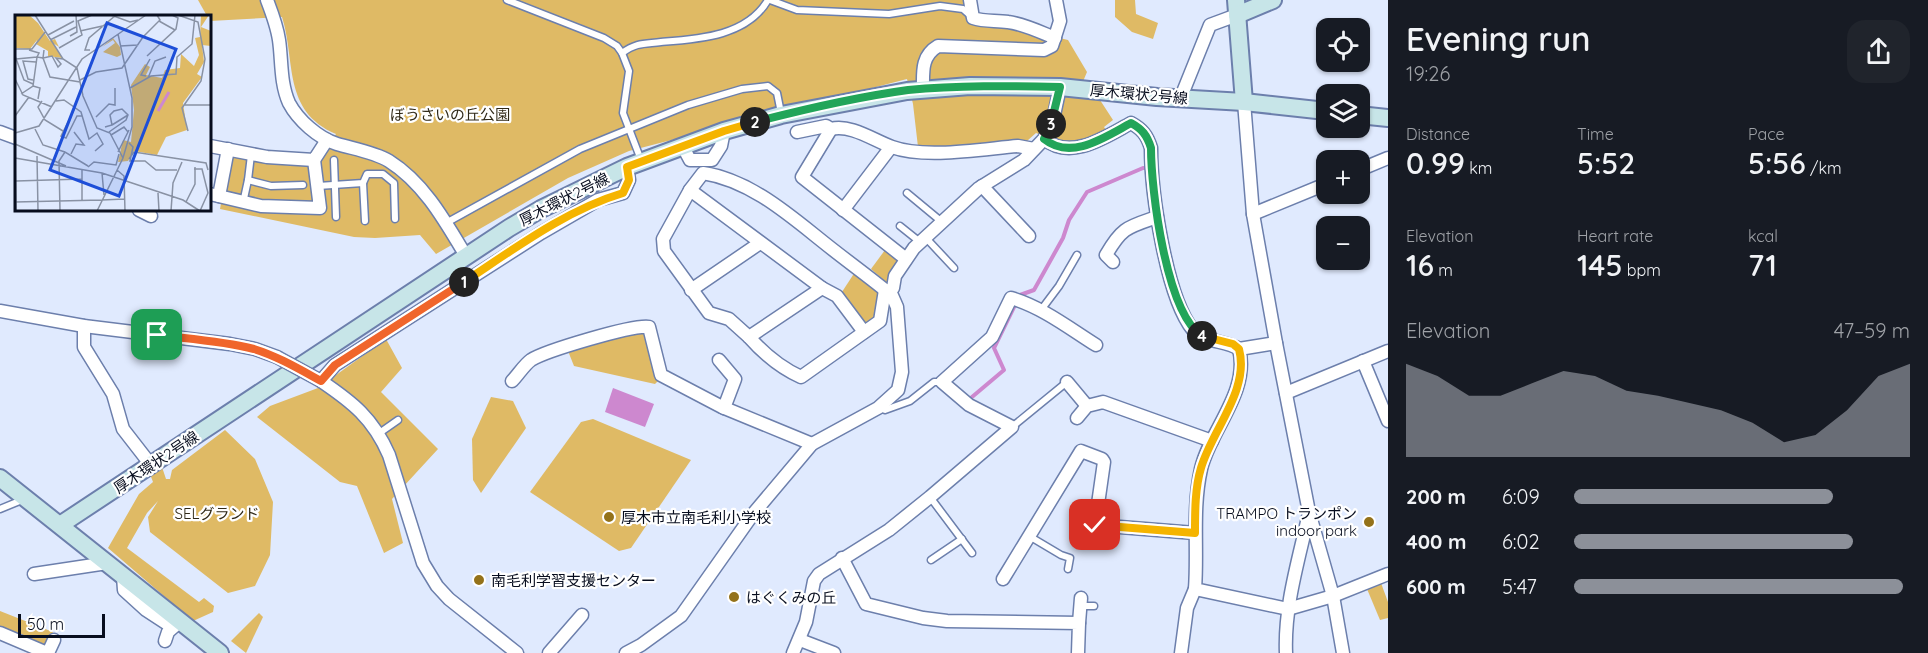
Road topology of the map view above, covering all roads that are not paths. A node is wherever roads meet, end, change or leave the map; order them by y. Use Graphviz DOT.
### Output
graph roads {
  1 [pos="267,0"];
  2 [pos="507,0"];
  3 [pos="769,0"];
  4 [pos="970,0"];
  5 [pos="1056,0"];
  6 [pos="1273,0"];
  7 [pos="1237,7"];
  8 [pos="973,18"];
  9 [pos="1055,38"];
  10 [pos="622,53"];
  11 [pos="1060,87"];
  12 [pos="923,89"];
  13 [pos="1181,97"];
  14 [pos="1244,102"];
  15 [pos="1316,110"];
  16 [pos="781,115"];
  17 [pos="1370,116"];
  18 [pos="1388,118"];
  19 [pos="629,128"];
  20 [pos="831,129"];
  21 [pos="0,132"];
  22 [pos="797,132"];
  23 [pos="15,138"];
  24 [pos="1044,139"];
  25 [pos="327,140"];
  26 [pos="212,146"];
  27 [pos="891,147"];
  28 [pos="228,148"];
  29 [pos="1034,149"];
  30 [pos="251,154"];
  31 [pos="1388,158"];
  32 [pos="314,160"];
  33 [pos="334,160"];
  34 [pos="634,164"];
  35 [pos="1370,165"];
  36 [pos="248,180"];
  37 [pos="363,183"];
  38 [pos="303,185"];
  39 [pos="335,185"];
  40 [pos="318,186"];
  41 [pos="982,186"];
  42 [pos="1316,188"];
  43 [pos="690,190"];
  44 [pos="908,192"];
  45 [pos="215,195"];
  46 [pos="243,203"];
  47 [pos="843,210"];
  48 [pos="143,212"];
  49 [pos="1253,214"];
  50 [pos="151,216"];
  51 [pos="336,217"];
  52 [pos="1157,217"];
  53 [pos="395,219"];
  54 [pos="365,221"];
  55 [pos="942,222"];
  56 [pos="446,223"];
  57 [pos="900,226"];
  58 [pos="1022,234"];
  59 [pos="923,240"];
  60 [pos="760,243"];
  61 [pos="1077,255"];
  62 [pos="466,256"];
  63 [pos="906,259"];
  64 [pos="1062,259"];
  65 [pos="1113,262"];
  66 [pos="1071,263"];
  67 [pos="954,268"];
  68 [pos="822,288"];
  69 [pos="691,290"];
  70 [pos="887,290"];
  71 [pos="1041,310"];
  72 [pos="0,311"];
  73 [pos="84,326"];
  74 [pos="864,332"];
  75 [pos="749,337"];
  76 [pos="1276,343"];
  77 [pos="1096,345"];
  78 [pos="1239,349"];
  79 [pos="1388,351"];
  80 [pos="719,360"];
  81 [pos="1363,361"];
  82 [pos="321,381"];
  83 [pos="512,381"];
  84 [pos="942,382"];
  85 [pos="1067,382"];
  86 [pos="1286,393"];
  87 [pos="1087,406"];
  88 [pos="724,408"];
  89 [pos="878,408"];
  90 [pos="1077,418"];
  91 [pos="398,420"];
  92 [pos="1388,421"];
  93 [pos="1012,427"];
  94 [pos="378,434"];
  95 [pos="1212,441"];
  96 [pos="812,444"];
  97 [pos="151,465"];
  98 [pos="0,478"];
  99 [pos="930,497"];
  100 [pos="25,498"];
  101 [pos="0,509"];
  102 [pos="1310,512"];
  103 [pos="60,525"];
  104 [pos="1195,533"];
  105 [pos="1029,536"];
  106 [pos="962,539"];
  107 [pos="972,553"];
  108 [pos="842,558"];
  109 [pos="1070,558"];
  110 [pos="931,560"];
  111 [pos="1079,560"];
  112 [pos="107,563"];
  113 [pos="1068,569"];
  114 [pos="34,574"];
  115 [pos="1009,574"];
  116 [pos="1388,574"];
  117 [pos="1195,589"];
  118 [pos="1333,596"];
  119 [pos="1081,602"];
  120 [pos="1094,606"];
  121 [pos="1288,609"];
  122 [pos="582,615"];
  123 [pos="1079,623"];
  124 [pos="176,625"];
  125 [pos="0,633"];
  126 [pos="54,640"];
  127 [pos="165,640"];
  128 [pos="800,640"];
  129 [pos="20,647"];
  130 [pos="48,653"];
  131 [pos="220,653"];
  132 [pos="517,653"];
  133 [pos="549,653"];
  134 [pos="626,653"];
  135 [pos="793,653"];
  136 [pos="834,653"];
  137 [pos="1078,653"];
  138 [pos="1181,653"];
  139 [pos="1286,653"];
  140 [pos="1343,653"];
  1 -- 25 [label="street"];
  2 -- 10 [label="lane"];
  3 -- 8 [label="lane"];
  3 -- 10 [label="lane"];
  4 -- 8 [label="street"];
  5 -- 9 [label="street"];
  6 -- 7 [label="street"];
  7 -- 13 [label="street"];
  7 -- 14 [label="street"];
  8 -- 9 [label="street"];
  9 -- 12 [label="street"];
  10 -- 19 [label="lane"];
  11 -- 12 [label="street, 厚木環状2号線"];
  11 -- 13 [label="street, 厚木環状2号線"];
  11 -- 24 [label="street"];
  12 -- 16 [label="street, 厚木環状2号線"];
  13 -- 14 [label="street, 厚木環状2号線"];
  14 -- 15 [label="street, 厚木環状2号線"];
  14 -- 49 [label="street"];
  16 -- 19 [label="lane"];
  16 -- 34 [label="street, 厚木環状2号線"];
  17 -- 18 [label="street"];
  19 -- 34 [label="lane"];
  19 -- 56 [label="lane"];
  20 -- 22 [label="street"];
  20 -- 27 [label="street"];
  20 -- 47 [label="street"];
  21 -- 23 [label="street"];
  24 -- 29 [label="street"];
  24 -- 52 [label="street"];
  25 -- 32 [label="street"];
  25 -- 56 [label="street"];
  26 -- 28 [label="street"];
  27 -- 29 [label="street"];
  27 -- 47 [label="street"];
  28 -- 30 [label="street"];
  28 -- 45 [label="street"];
  29 -- 41 [label="street"];
  30 -- 32 [label="street"];
  30 -- 36 [label="lane"];
  31 -- 35 [label="street"];
  32 -- 40 [label="street"];
  33 -- 39 [label="lane"];
  34 -- 62 [label="street, 厚木環状2号線"];
  34 -- 82 [label="street"];
  36 -- 38 [label="lane"];
  36 -- 46 [label="lane"];
  37 -- 39 [label="lane"];
  37 -- 53 [label="lane"];
  37 -- 54 [label="lane"];
  39 -- 40 [label="lane"];
  39 -- 51 [label="lane"];
  40 -- 46 [label="street"];
  41 -- 55 [label="street"];
  41 -- 58 [label="street"];
  42 -- 49 [label="street"];
  43 -- 60 [label="street"];
  43 -- 69 [label="street"];
  43 -- 70 [label="street"];
  44 -- 55 [label="lane"];
  45 -- 46 [label="street"];
  47 -- 63 [label="street"];
  48 -- 50 [label="street"];
  49 -- 76 [label="street"];
  52 -- 65 [label="street"];
  52 -- 78 [label="street"];
  55 -- 59 [label="street"];
  56 -- 62 [label="street"];
  57 -- 59 [label="lane"];
  59 -- 63 [label="street"];
  59 -- 67 [label="lane"];
  60 -- 68 [label="street"];
  60 -- 69 [label="street"];
  61 -- 66 [label="lane"];
  62 -- 97 [label="street, 厚木環状2号線"];
  63 -- 70 [label="street"];
  64 -- 66 [label="lane"];
  66 -- 71 [label="lane"];
  68 -- 74 [label="street"];
  68 -- 75 [label="street"];
  69 -- 75 [label="street"];
  70 -- 74 [label="street"];
  70 -- 89 [label="street"];
  71 -- 77 [label="street"];
  71 -- 84 [label="street"];
  72 -- 73 [label="street"];
  73 -- 82 [label="street, bridge"];
  73 -- 97 [label="street"];
  74 -- 75 [label="street"];
  76 -- 78 [label="street"];
  76 -- 86 [label="street"];
  78 -- 95 [label="street"];
  79 -- 81 [label="street"];
  80 -- 88 [label="street"];
  81 -- 86 [label="street"];
  81 -- 92 [label="street"];
  82 -- 94 [label="street"];
  83 -- 88 [label="street"];
  84 -- 89 [label="lane"];
  84 -- 93 [label="street"];
  85 -- 87 [label="street"];
  85 -- 93 [label="lane"];
  86 -- 102 [label="street"];
  87 -- 90 [label="street"];
  87 -- 95 [label="street"];
  88 -- 96 [label="street"];
  89 -- 96 [label="street"];
  91 -- 94 [label="lane"];
  93 -- 99 [label="street"];
  94 -- 132 [label="street"];
  95 -- 104 [label="street"];
  96 -- 134 [label="street"];
  97 -- 103 [label="street, 厚木環状2号線"];
  98 -- 100 [label="street"];
  99 -- 106 [label="lane"];
  99 -- 108 [label="street"];
  100 -- 101 [label="lane"];
  100 -- 103 [label="street"];
  102 -- 118 [label="street"];
  102 -- 121 [label="street"];
  103 -- 112 [label="street"];
  104 -- 105 [label="street"];
  104 -- 117 [label="street"];
  105 -- 109 [label="lane"];
  105 -- 115 [label="street"];
  106 -- 107 [label="lane"];
  106 -- 110 [label="lane"];
  108 -- 123 [label="street"];
  108 -- 128 [label="street"];
  109 -- 111 [label="lane"];
  109 -- 113 [label="lane"];
  112 -- 114 [label="street"];
  112 -- 124 [label="street"];
  116 -- 118 [label="street"];
  117 -- 121 [label="street"];
  117 -- 138 [label="street"];
  118 -- 121 [label="street"];
  118 -- 140 [label="street"];
  119 -- 120 [label="lane"];
  119 -- 123 [label="street"];
  121 -- 139 [label="street"];
  122 -- 133 [label="street"];
  123 -- 137 [label="street"];
  124 -- 127 [label="street"];
  124 -- 131 [label="street"];
  125 -- 129 [label="street"];
  126 -- 130 [label="street"];
  128 -- 135 [label="street"];
  128 -- 136 [label="street"];
  129 -- 130 [label="street"];
}
